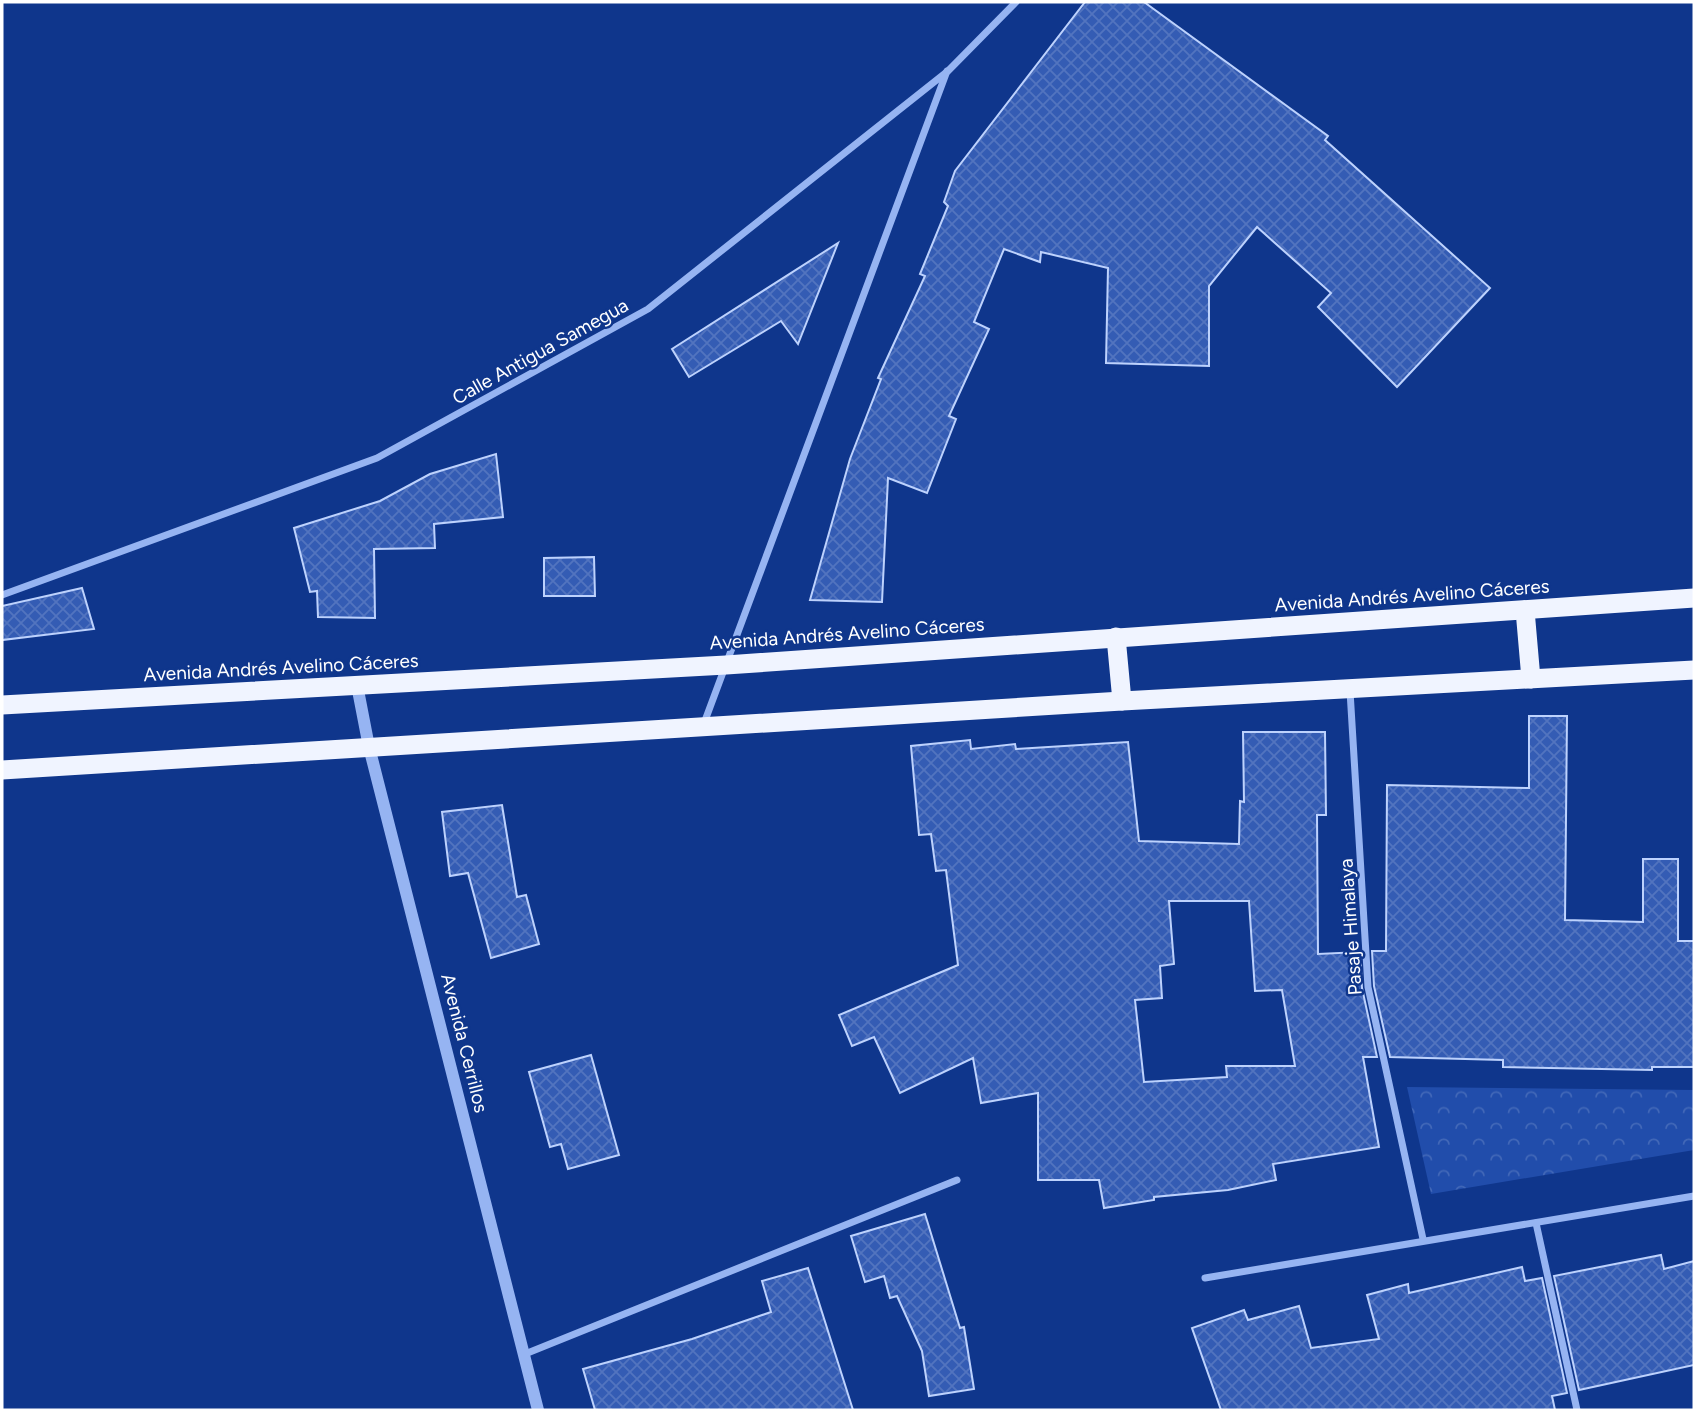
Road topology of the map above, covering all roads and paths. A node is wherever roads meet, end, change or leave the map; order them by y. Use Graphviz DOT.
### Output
graph roads {
  1 [pos="1016,2"];
  2 [pos="948,71"];
  3 [pos="2,595"];
  4 [pos="1694,598"];
  5 [pos="1525,610"];
  6 [pos="1116,637"];
  7 [pos="726,664"];
  8 [pos="1694,670"];
  9 [pos="1531,679"];
  10 [pos="357,685"];
  11 [pos="1350,690"];
  12 [pos="1122,701"];
  13 [pos="2,705"];
  14 [pos="702,728"];
  15 [pos="369,747"];
  16 [pos="2,770"];
  17 [pos="957,1181"];
  18 [pos="1694,1196"];
  19 [pos="1536,1223"];
  20 [pos="1423,1239"];
  21 [pos="1205,1278"];
  22 [pos="525,1354"];
  23 [pos="538,1410"];
  24 [pos="1577,1410"];
  1 -- 2 [label="street, Calle Antigua Samegua"];
  2 -- 3 [label="street, Calle Antigua Samegua"];
  2 -- 7 [label="street"];
  4 -- 5 [label="highway, Avenida Andrés Avelino Cáceres"];
  5 -- 6 [label="highway, Avenida Andrés Avelino Cáceres"];
  5 -- 9 [label="highway"];
  6 -- 7 [label="highway, Avenida Andrés Avelino Cáceres"];
  6 -- 12 [label="highway"];
  7 -- 10 [label="highway, Avenida Andrés Avelino Cáceres"];
  7 -- 14 [label="street"];
  8 -- 9 [label="highway"];
  9 -- 11 [label="highway"];
  10 -- 13 [label="highway, Avenida Andrés Avelino Cáceres"];
  10 -- 15 [label="street, Avenida Cerrillos"];
  11 -- 12 [label="highway"];
  11 -- 20 [label="street, Pasaje Himalaya"];
  12 -- 14 [label="highway"];
  14 -- 15 [label="highway"];
  15 -- 16 [label="highway"];
  15 -- 22 [label="street, Avenida Cerrillos"];
  17 -- 22 [label="street"];
  18 -- 19 [label="street"];
  19 -- 20 [label="street"];
  19 -- 24 [label="street"];
  20 -- 21 [label="street"];
  22 -- 23 [label="street, Avenida Cerrillos"];
}
